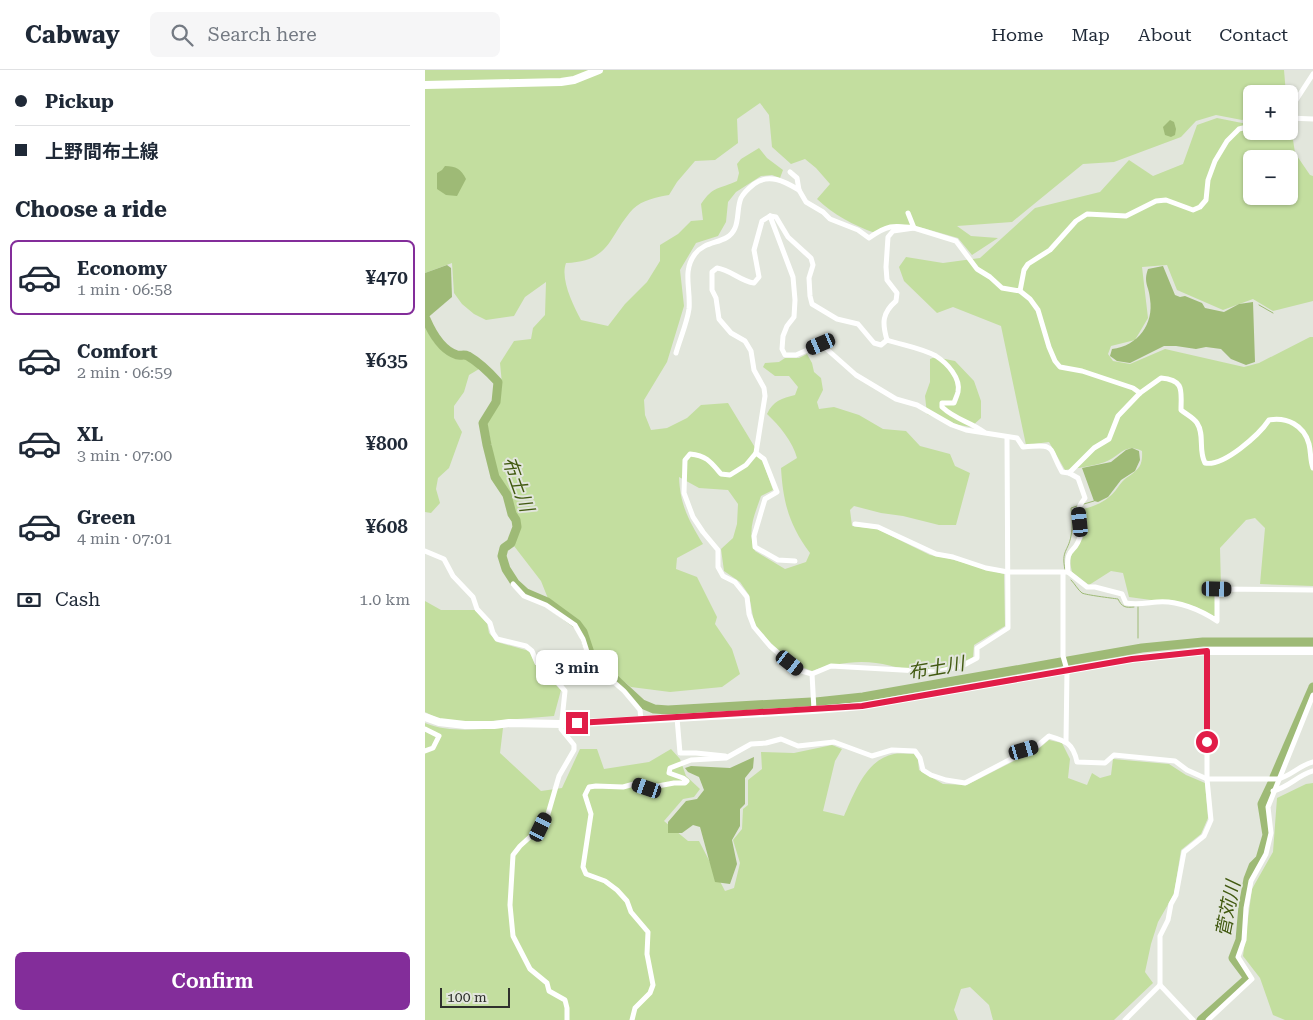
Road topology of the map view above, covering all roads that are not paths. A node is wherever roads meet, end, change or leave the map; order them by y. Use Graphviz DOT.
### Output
graph roads {
  1 [pos="599,70"];
  2 [pos="1313,74"];
  3 [pos="425,85"];
  4 [pos="1298,97"];
  5 [pos="1298,118"];
  6 [pos="1313,119"];
  7 [pos="1243,128"];
  8 [pos="790,172"];
  9 [pos="799,190"];
  10 [pos="908,213"];
  11 [pos="770,216"];
  12 [pos="914,228"];
  13 [pos="1020,291"];
  14 [pos="887,340"];
  15 [pos="676,353"];
  16 [pos="1140,393"];
  17 [pos="986,434"];
  18 [pos="1007,437"];
  19 [pos="756,453"];
  20 [pos="1313,468"];
  21 [pos="1069,473"];
  22 [pos="855,524"];
  23 [pos="425,551"];
  24 [pos="795,561"];
  25 [pos="1008,572"];
  26 [pos="1066,572"];
  27 [pos="513,584"];
  28 [pos="1313,590"];
  29 [pos="1207,651"];
  30 [pos="1313,651"];
  31 [pos="1067,670"];
  32 [pos="812,674"];
  33 [pos="1313,695"];
  34 [pos="814,710"];
  35 [pos="425,717"];
  36 [pos="677,718"];
  37 [pos="641,720"];
  38 [pos="561,724"];
  39 [pos="425,730"];
  40 [pos="1066,741"];
  41 [pos="425,751"];
  42 [pos="733,754"];
  43 [pos="1313,762"];
  44 [pos="1313,770"];
  45 [pos="1207,779"];
  46 [pos="1278,779"];
  47 [pos="1273,791"];
  48 [pos="1160,985"];
  49 [pos="567,1020"];
  50 [pos="632,1020"];
  51 [pos="1125,1020"];
  52 [pos="1193,1020"];
  53 [pos="1208,1020"];
  1 -- 3 [label="main road"];
  2 -- 4 [label="street"];
  5 -- 6 [label="street"];
  7 -- 13 [label="street"];
  8 -- 9 [label="street"];
  9 -- 12 [label="street"];
  9 -- 15 [label="street"];
  10 -- 12 [label="street"];
  11 -- 14 [label="street"];
  11 -- 17 [label="street"];
  11 -- 19 [label="street"];
  12 -- 13 [label="street"];
  12 -- 14 [label="street"];
  13 -- 16 [label="street"];
  14 -- 17 [label="street"];
  16 -- 20 [label="street"];
  16 -- 21 [label="street"];
  17 -- 18 [label="street"];
  18 -- 21 [label="street"];
  18 -- 25 [label="street"];
  19 -- 24 [label="street"];
  19 -- 32 [label="street"];
  21 -- 26 [label="street"];
  22 -- 25 [label="street"];
  23 -- 38 [label="street"];
  25 -- 26 [label="street"];
  25 -- 32 [label="street"];
  26 -- 28 [label="street"];
  26 -- 31 [label="street"];
  27 -- 37 [label="street"];
  29 -- 30 [label="main road"];
  29 -- 31 [label="main road"];
  29 -- 45 [label="street"];
  31 -- 34 [label="main road"];
  31 -- 40 [label="street"];
  32 -- 34 [label="street"];
  33 -- 46 [label="street"];
  34 -- 36 [label="main road"];
  35 -- 38 [label="main road"];
  36 -- 37 [label="main road"];
  36 -- 42 [label="street"];
  37 -- 38 [label="main road"];
  38 -- 49 [label="street"];
  39 -- 41 [label="street"];
  40 -- 42 [label="street"];
  40 -- 45 [label="street"];
  42 -- 50 [label="street"];
  43 -- 46 [label="street"];
  44 -- 47 [label="street"];
  45 -- 46 [label="street"];
  45 -- 48 [label="street"];
  46 -- 47 [label="street"];
  47 -- 53 [label="street"];
  48 -- 51 [label="street"];
  48 -- 52 [label="street"];
}
